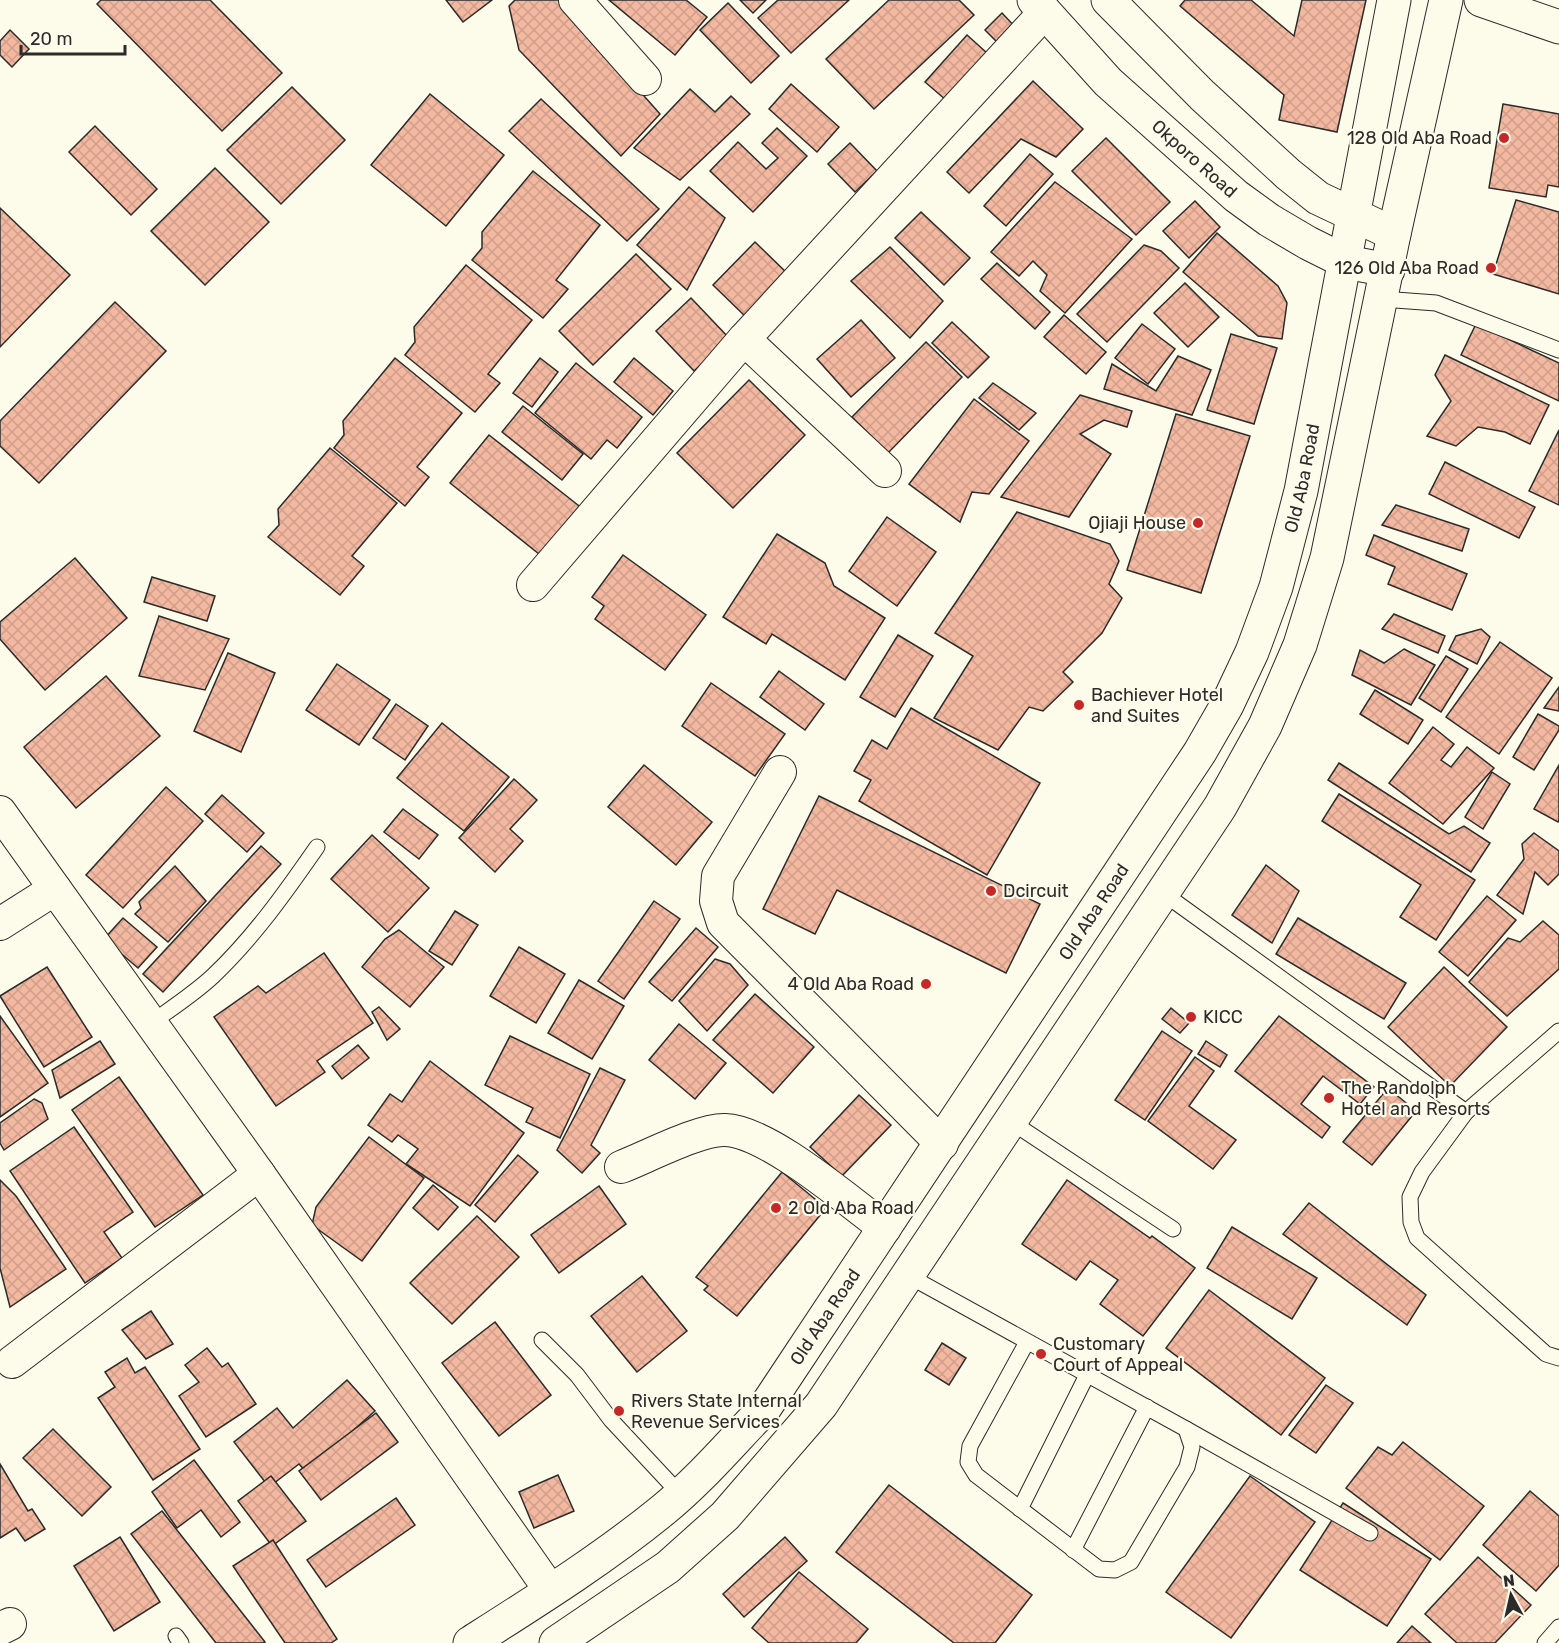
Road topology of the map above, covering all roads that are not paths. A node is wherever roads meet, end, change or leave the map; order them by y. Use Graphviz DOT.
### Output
graph roads {
  1 [pos="575,0"];
  2 [pos="1107,0"];
  3 [pos="1394,0"];
  4 [pos="1446,0"];
  5 [pos="1481,0"];
  6 [pos="1039,6"];
  7 [pos="1559,27"];
  8 [pos="645,79"];
  9 [pos="1353,216"];
  10 [pos="1394,234"];
  11 [pos="1346,262"];
  12 [pos="1385,284"];
  13 [pos="744,339"];
  14 [pos="1559,350"];
  15 [pos="885,471"];
  16 [pos="533,585"];
  17 [pos="780,772"];
  18 [pos="0,812"];
  19 [pos="317,847"];
  20 [pos="55,889"];
  21 [pos="1163,893"];
  22 [pos="0,924"];
  23 [pos="151,1023"];
  24 [pos="1559,1031"];
  25 [pos="1466,1112"];
  26 [pos="1010,1121"];
  27 [pos="942,1144"];
  28 [pos="621,1167"];
  29 [pos="259,1174"];
  30 [pos="885,1228"];
  31 [pos="1173,1229"];
  32 [pos="907,1275"];
  33 [pos="542,1340"];
  34 [pos="1027,1342"];
  35 [pos="1559,1358"];
  36 [pos="12,1362"];
  37 [pos="1087,1375"];
  38 [pos="1147,1407"];
  39 [pos="1186,1429"];
  40 [pos="680,1494"];
  41 [pos="1020,1509"];
  42 [pos="1370,1533"];
  43 [pos="1073,1550"];
  44 [pos="550,1590"];
  45 [pos="1559,1627"];
  46 [pos="470,1643"];
  47 [pos="556,1643"];
  48 [pos="1545,1643"];
  1 -- 8 [label="street"];
  2 -- 9 [label="main road"];
  3 -- 9 [label="main road, Old Aba Road"];
  4 -- 10 [label="main road"];
  5 -- 7 [label="main road"];
  6 -- 11 [label="main road, Okporo Road"];
  6 -- 13 [label="street"];
  9 -- 10 [label="main road"];
  9 -- 11 [label="main road, Old Aba Road"];
  10 -- 12 [label="main road"];
  11 -- 12 [label="main road, Okporo Road"];
  11 -- 27 [label="main road, Old Aba Road"];
  12 -- 14 [label="lane"];
  12 -- 21 [label="main road"];
  13 -- 15 [label="street"];
  13 -- 16 [label="street"];
  17 -- 27 [label="street"];
  18 -- 20 [label="street"];
  19 -- 23 [label="lane"];
  20 -- 22 [label="street"];
  20 -- 23 [label="street"];
  21 -- 25 [label="lane"];
  21 -- 26 [label="main road"];
  23 -- 29 [label="street"];
  24 -- 25 [label="lane"];
  25 -- 35 [label="lane"];
  26 -- 31 [label="lane"];
  26 -- 32 [label="main road"];
  27 -- 30 [label="main road, Old Aba Road"];
  28 -- 30 [label="street"];
  29 -- 36 [label="street"];
  29 -- 44 [label="street"];
  30 -- 40 [label="main road, Old Aba Road"];
  32 -- 34 [label="lane"];
  32 -- 47 [label="main road"];
  33 -- 40 [label="lane"];
  34 -- 37 [label="lane"];
  34 -- 41 [label="lane"];
  37 -- 38 [label="lane"];
  37 -- 41 [label="lane"];
  38 -- 39 [label="lane"];
  38 -- 43 [label="lane"];
  39 -- 42 [label="lane"];
  39 -- 43 [label="lane"];
  40 -- 44 [label="main road, Old Aba Road"];
  41 -- 43 [label="lane"];
  44 -- 46 [label="main road, Old Aba Road"];
  45 -- 48 [label="lane"];
}
